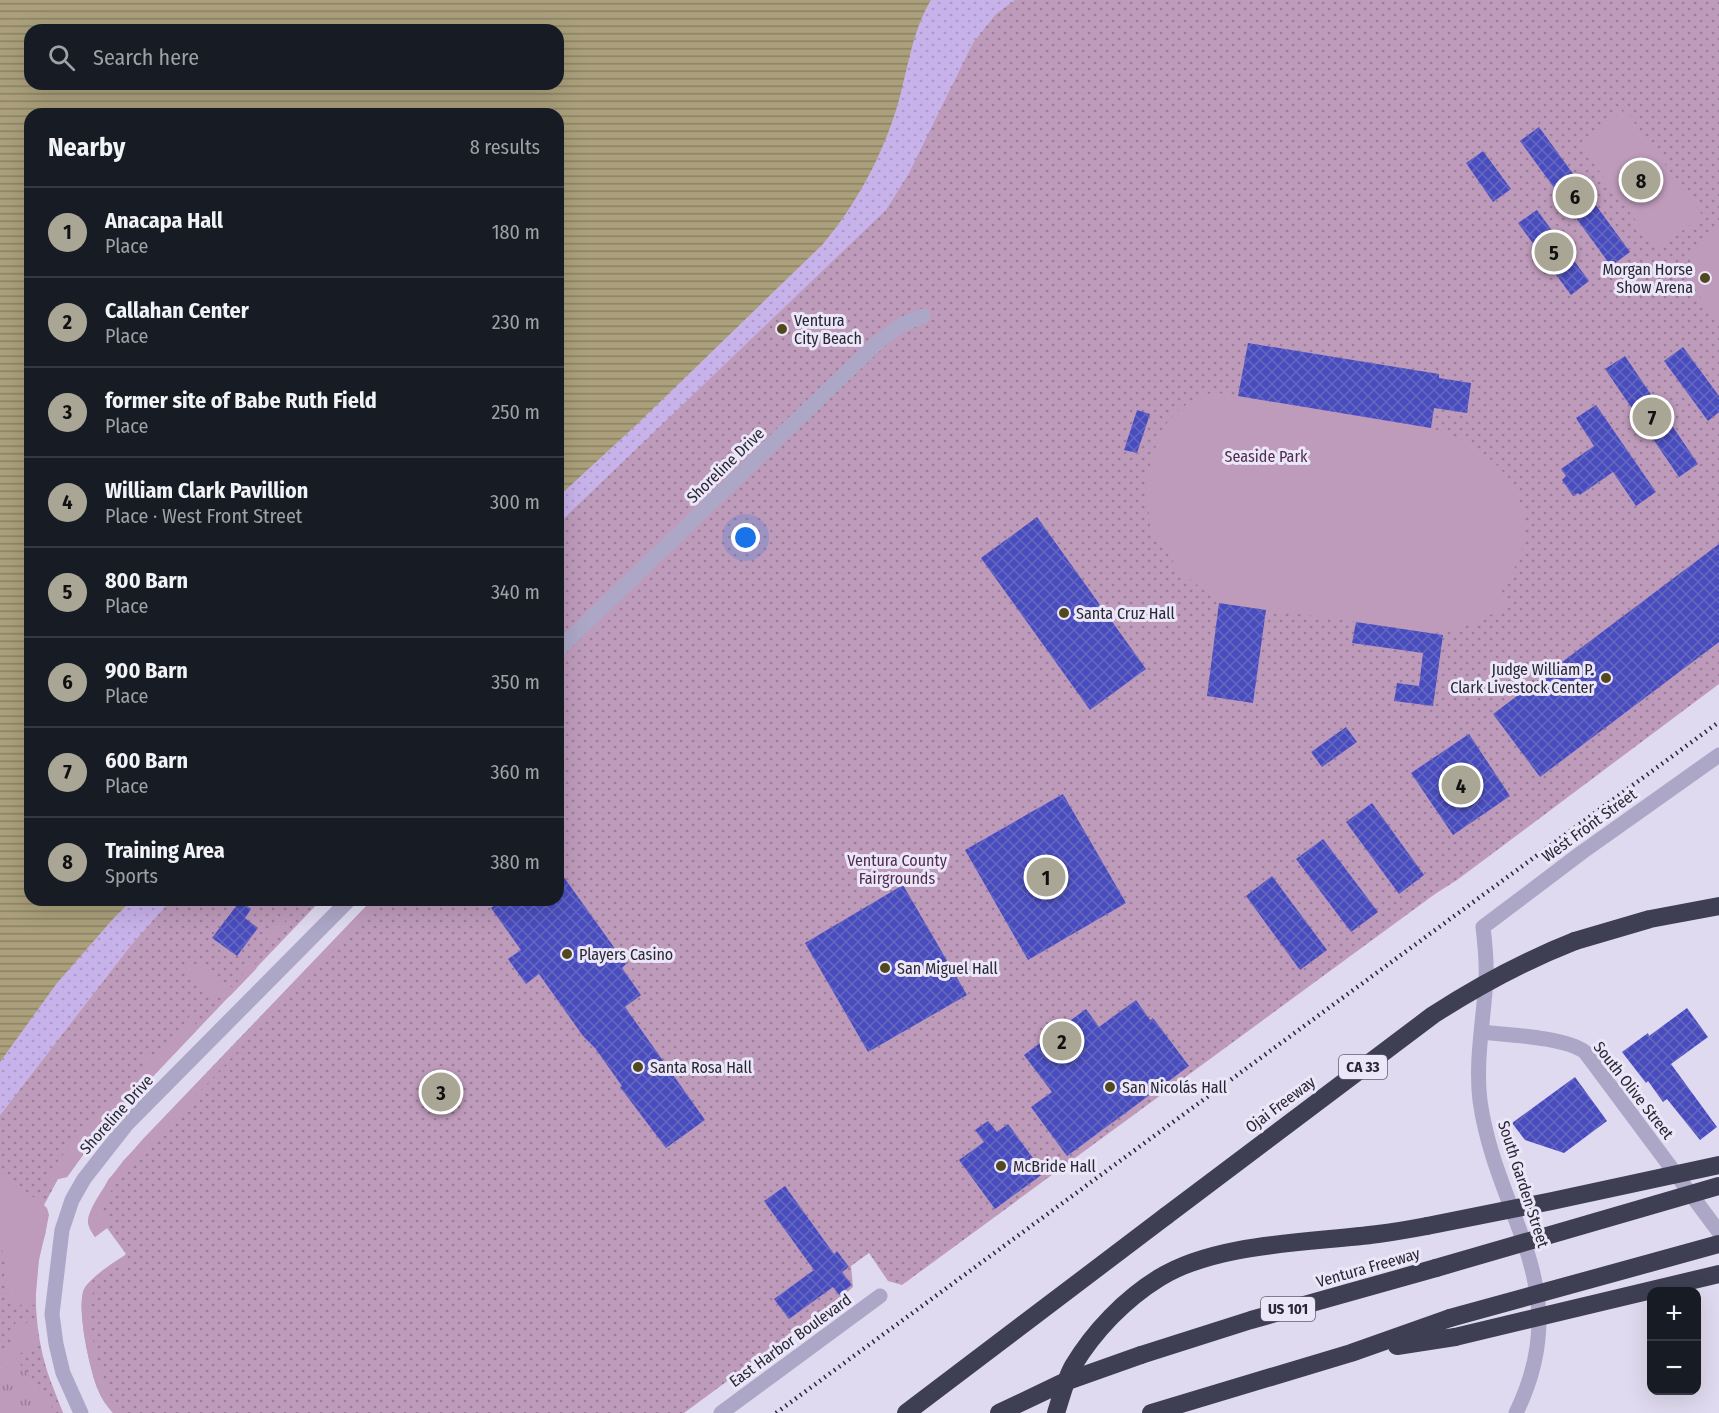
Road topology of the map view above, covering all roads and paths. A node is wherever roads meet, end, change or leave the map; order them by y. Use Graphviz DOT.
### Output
graph roads {
  1 [pos="923,316"];
  2 [pos="564,644"];
  3 [pos="1719,755"];
  4 [pos="343,906"];
  5 [pos="1719,906"];
  6 [pos="1484,927"];
  7 [pos="1482,1032"];
  8 [pos="1719,1164"];
  9 [pos="1719,1186"];
  10 [pos="1719,1232"];
  11 [pos="1719,1244"];
  12 [pos="1719,1274"];
  13 [pos="880,1296"];
  14 [pos="1351,1353"];
  15 [pos="81,1413"];
  16 [pos="721,1413"];
  17 [pos="906,1413"];
  18 [pos="999,1413"];
  19 [pos="1056,1413"];
  20 [pos="1151,1413"];
  21 [pos="1516,1413"];
  1 -- 2 [label="street, Shoreline Drive"];
  3 -- 6 [label="street, West Front Street"];
  4 -- 15 [label="street, Shoreline Drive"];
  5 -- 17 [label="highway, Ojai Freeway / CA 33, bridge"];
  6 -- 7 [label="street, South Garden Street"];
  7 -- 10 [label="street, South Olive Street"];
  7 -- 21 [label="street, South Garden Street"];
  8 -- 19 [label="highway, bridge"];
  9 -- 18 [label="highway, Ventura Freeway / US 101, bridge"];
  11 -- 14 [label="highway, bridge"];
  12 -- 14 [label="highway, bridge"];
  13 -- 16 [label="street, East Harbor Boulevard"];
  14 -- 20 [label="highway"];
}
